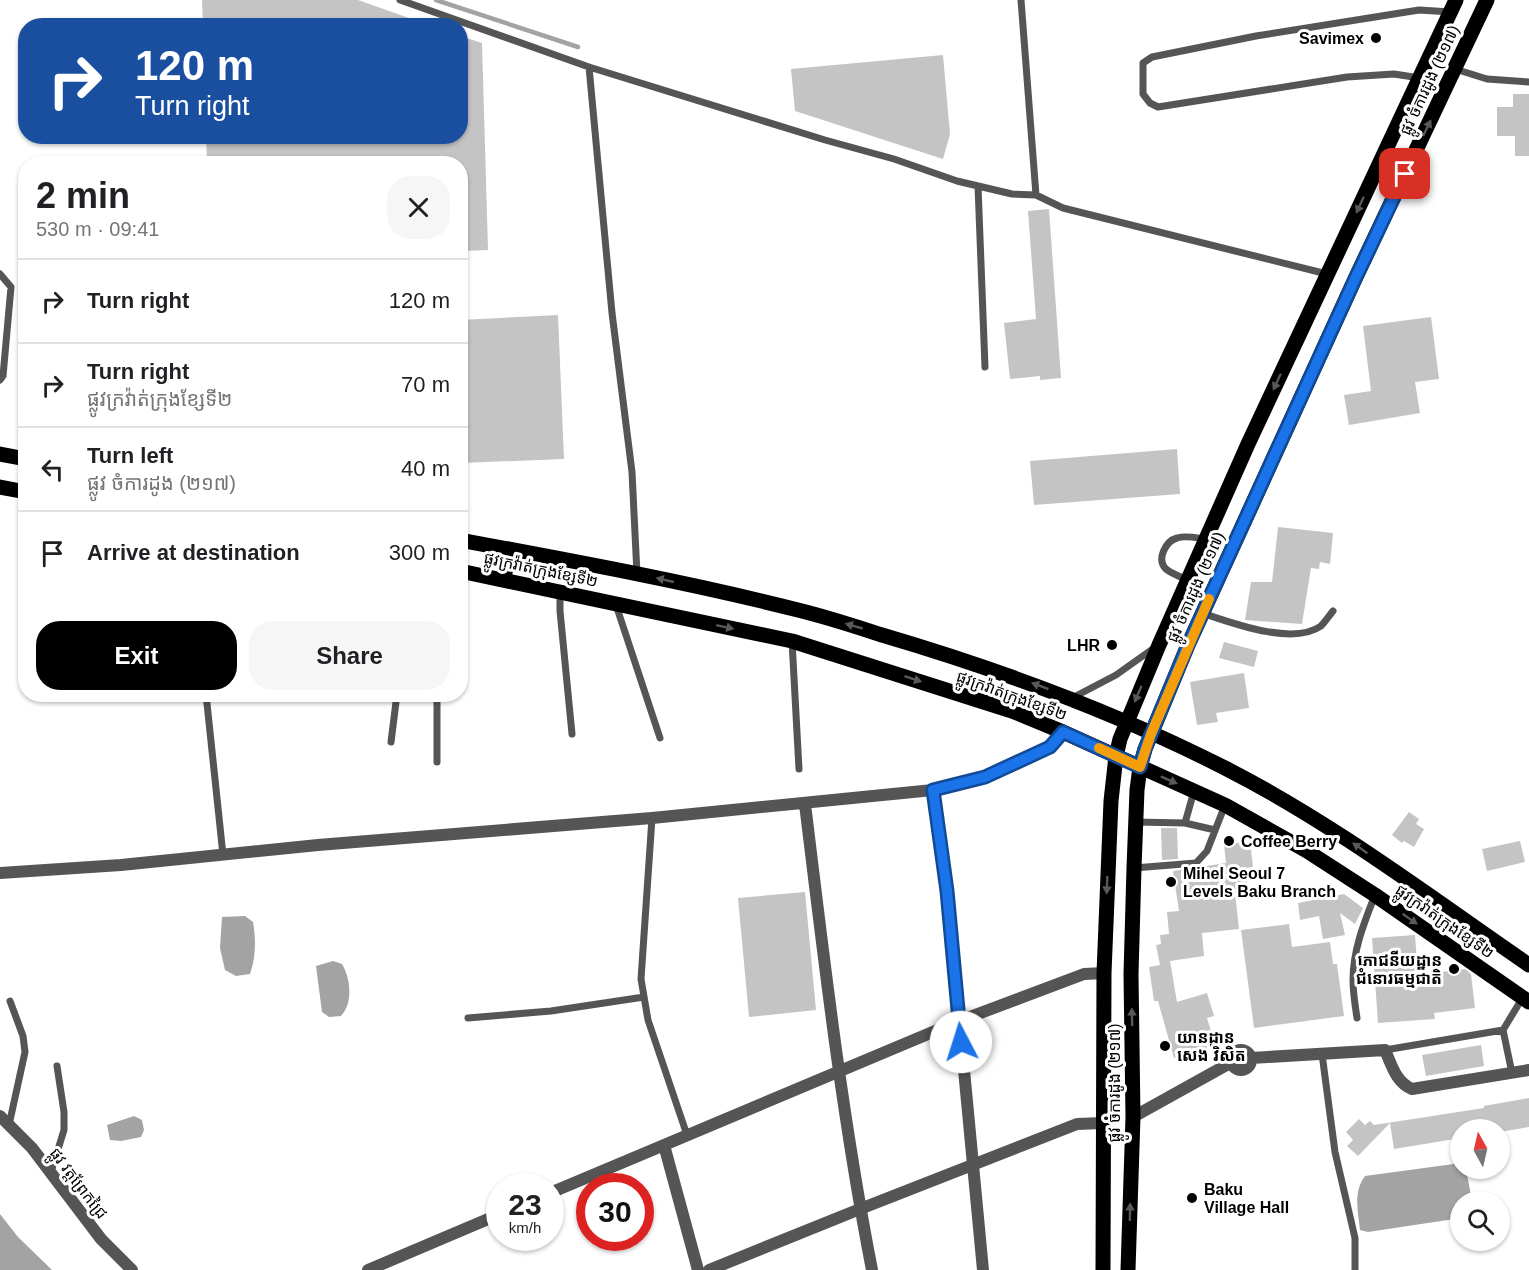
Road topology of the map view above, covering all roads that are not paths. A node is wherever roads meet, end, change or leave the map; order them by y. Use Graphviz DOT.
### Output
graph roads {
  1 [pos="400,0"];
  2 [pos="1021,0"];
  3 [pos="1487,0"];
  4 [pos="1454,6"];
  5 [pos="451,18"];
  6 [pos="468,24"];
  7 [pos="588,67"];
  8 [pos="1455,69"];
  9 [pos="1420,78"];
  10 [pos="1529,82"];
  11 [pos="1370,184"];
  12 [pos="978,186"];
  13 [pos="1036,195"];
  14 [pos="1395,195"];
  15 [pos="0,274"];
  16 [pos="1327,274"];
  17 [pos="985,367"];
  18 [pos="0,380"];
  19 [pos="0,454"];
  20 [pos="18,457"];
  21 [pos="0,487"];
  22 [pos="18,490"];
  23 [pos="1206,538"];
  24 [pos="468,541"];
  25 [pos="509,549"];
  26 [pos="468,572"];
  27 [pos="637,574"];
  28 [pos="504,579"];
  29 [pos="1188,580"];
  30 [pos="560,591"];
  31 [pos="615,602"];
  32 [pos="1333,611"];
  33 [pos="1202,613"];
  34 [pos="792,641"];
  35 [pos="1159,645"];
  36 [pos="1072,698"];
  37 [pos="207,702"];
  38 [pos="396,702"];
  39 [pos="437,702"];
  40 [pos="1127,722"];
  41 [pos="1063,732"];
  42 [pos="572,734"];
  43 [pos="1151,734"];
  44 [pos="660,738"];
  45 [pos="391,742"];
  46 [pos="1116,756"];
  47 [pos="436,762"];
  48 [pos="1140,767"];
  49 [pos="799,769"];
  50 [pos="933,790"];
  51 [pos="1194,791"];
  52 [pos="805,804"];
  53 [pos="1225,805"];
  54 [pos="652,818"];
  55 [pos="1136,822"];
  56 [pos="1185,823"];
  57 [pos="1215,830"];
  58 [pos="224,855"];
  59 [pos="1134,868"];
  60 [pos="0,873"];
  61 [pos="1375,895"];
  62 [pos="1529,965"];
  63 [pos="1104,973"];
  64 [pos="644,997"];
  65 [pos="1526,999"];
  66 [pos="10,1001"];
  67 [pos="468,1018"];
  68 [pos="1357,1018"];
  69 [pos="959,1021"];
  70 [pos="1503,1030"];
  71 [pos="1385,1050"];
  72 [pos="1322,1054"];
  73 [pos="57,1066"];
  74 [pos="1529,1070"];
  75 [pos="838,1072"];
  76 [pos="1512,1073"];
  77 [pos="1133,1117"];
  78 [pos="5,1121"];
  79 [pos="1103,1123"];
  80 [pos="687,1135"];
  81 [pos="664,1145"];
  82 [pos="973,1166"];
  83 [pos="51,1172"];
  84 [pos="564,1187"];
  85 [pos="860,1209"];
  86 [pos="486,1220"];
  87 [pos="132,1270"];
  88 [pos="368,1270"];
  89 [pos="698,1270"];
  90 [pos="709,1270"];
  91 [pos="872,1270"];
  92 [pos="983,1270"];
  93 [pos="1103,1270"];
  94 [pos="1128,1270"];
  95 [pos="1355,1270"];
  1 -- 5 [label="lane"];
  2 -- 13 [label="lane"];
  3 -- 8 [label="main road, ផ្លូវ ចំការដូង (២១៧)"];
  4 -- 9 [label="main road, ផ្លូវ ចំការដូង (២១៧)"];
  4 -- 9 [label="lane"];
  6 -- 7 [label="lane"];
  7 -- 12 [label="lane"];
  7 -- 27 [label="lane"];
  8 -- 10 [label="lane"];
  14 -- 8 [label="main road, ផ្លូវ ចំការដូង (២១៧), one-way"];
  9 -- 11 [label="main road, ផ្លូវ ចំការដូង (២១៧)"];
  11 -- 14 [label="main road"];
  11 -- 16 [label="main road, ផ្លូវ ចំការដូង (២១៧), one-way"];
  12 -- 13 [label="lane"];
  12 -- 17 [label="lane"];
  13 -- 16 [label="lane"];
  14 -- 33 [label="main road, ផ្លូវ ចំការដូង (២១៧)"];
  15 -- 18 [label="lane"];
  16 -- 23 [label="main road, ផ្លូវ ចំការដូង (២១៧), one-way"];
  19 -- 20 [label="main road"];
  21 -- 22 [label="main road"];
  23 -- 29 [label="main road, ផ្លូវ ចំការដូង (២១៧)"];
  23 -- 29 [label="lane"];
  24 -- 25 [label="main road, ផ្លូវក្រវ៉ាត់ក្រុងខ្សែទី២"];
  25 -- 27 [label="main road, ផ្លូវក្រវ៉ាត់ក្រុងខ្សែទី២"];
  25 -- 28 [label="main road"];
  26 -- 28 [label="main road, ផ្លូវក្រវ៉ាត់ក្រុងខ្សែទី២"];
  36 -- 27 [label="main road, ផ្លូវក្រវ៉ាត់ក្រុងខ្សែទី២, one-way"];
  28 -- 30 [label="main road, ផ្លូវក្រវ៉ាត់ក្រុងខ្សែទី២"];
  29 -- 35 [label="main road, ផ្លូវ ចំការដូង (២១៧)"];
  30 -- 31 [label="main road, ផ្លូវក្រវ៉ាត់ក្រុងខ្សែទី២"];
  30 -- 42 [label="lane"];
  31 -- 34 [label="main road, ផ្លូវក្រវ៉ាត់ក្រុងខ្សែទី២, one-way"];
  31 -- 44 [label="lane"];
  32 -- 33 [label="lane"];
  33 -- 43 [label="main road, ផ្លូវ ចំការដូង (២១៧)"];
  34 -- 41 [label="main road, ផ្លូវក្រវ៉ាត់ក្រុងខ្សែទី២, one-way"];
  34 -- 49 [label="lane"];
  35 -- 36 [label="lane"];
  35 -- 40 [label="main road, ផ្លូវ ចំការដូង (២១៧), one-way"];
  36 -- 40 [label="main road, ផ្លូវក្រវ៉ាត់ក្រុងខ្សែទី២"];
  37 -- 58 [label="lane"];
  38 -- 45 [label="lane"];
  39 -- 47 [label="lane"];
  40 -- 43 [label="main road, ផ្លូវក្រវ៉ាត់ក្រុងខ្សែទី២"];
  40 -- 46 [label="main road, ផ្លូវ ចំការដូង (២១៧)"];
  41 -- 46 [label="main road, ផ្លូវក្រវ៉ាត់ក្រុងខ្សែទី២"];
  41 -- 50 [label="street"];
  43 -- 48 [label="main road, ផ្លូវ ចំការដូង (២១៧)"];
  62 -- 43 [label="main road, ផ្លូវក្រវ៉ាត់ក្រុងខ្សែទី២, one-way"];
  46 -- 48 [label="main road, ផ្លូវក្រវ៉ាត់ក្រុងខ្សែទី២"];
  46 -- 63 [label="main road, ផ្លូវ ចំការដូង (២១៧), one-way"];
  48 -- 51 [label="main road, ផ្លូវក្រវ៉ាត់ក្រុងខ្សែទី២, one-way"];
  48 -- 55 [label="main road, ផ្លូវ ចំការដូង (២១៧)"];
  50 -- 52 [label="street"];
  50 -- 69 [label="street"];
  51 -- 53 [label="main road, ផ្លូវក្រវ៉ាត់ក្រុងខ្សែទី២"];
  51 -- 56 [label="lane"];
  52 -- 54 [label="street"];
  52 -- 75 [label="street"];
  53 -- 57 [label="lane"];
  53 -- 61 [label="main road, ផ្លូវក្រវ៉ាត់ក្រុងខ្សែទី២"];
  54 -- 58 [label="street"];
  54 -- 64 [label="lane"];
  55 -- 56 [label="lane"];
  55 -- 59 [label="main road, ផ្លូវ ចំការដូង (២១៧)"];
  56 -- 57 [label="lane"];
  57 -- 59 [label="lane"];
  58 -- 60 [label="street"];
  77 -- 59 [label="main road, ផ្លូវ ចំការដូង (២១៧), one-way"];
  61 -- 65 [label="main road, ផ្លូវក្រវ៉ាត់ក្រុងខ្សែទី២, one-way"];
  61 -- 68 [label="lane"];
  63 -- 69 [label="street"];
  63 -- 79 [label="main road, ផ្លូវ ចំការដូង (២១៧)"];
  64 -- 67 [label="lane"];
  64 -- 80 [label="lane"];
  65 -- 70 [label="lane"];
  66 -- 78 [label="lane"];
  69 -- 75 [label="street"];
  69 -- 82 [label="street"];
  70 -- 71 [label="lane"];
  70 -- 76 [label="lane"];
  71 -- 72 [label="street"];
  71 -- 76 [label="street"];
  72 -- 77 [label="street"];
  72 -- 95 [label="lane"];
  73 -- 83 [label="lane"];
  74 -- 76 [label="street"];
  75 -- 80 [label="street"];
  75 -- 85 [label="street"];
  94 -- 77 [label="main road, ផ្លូវ ចំការដូង (២១៧), one-way"];
  78 -- 83 [label="street, ផ្លូវ វត្តព្រែកជ្រៃ"];
  79 -- 82 [label="street"];
  79 -- 93 [label="main road, ផ្លូវ ចំការដូង (២១៧)"];
  80 -- 81 [label="street"];
  81 -- 84 [label="street"];
  81 -- 89 [label="street"];
  82 -- 85 [label="street"];
  82 -- 92 [label="street"];
  83 -- 87 [label="street, ផ្លូវ វត្តព្រែកជ្រៃ"];
  85 -- 90 [label="street"];
  85 -- 91 [label="street"];
  86 -- 88 [label="street"];
}
